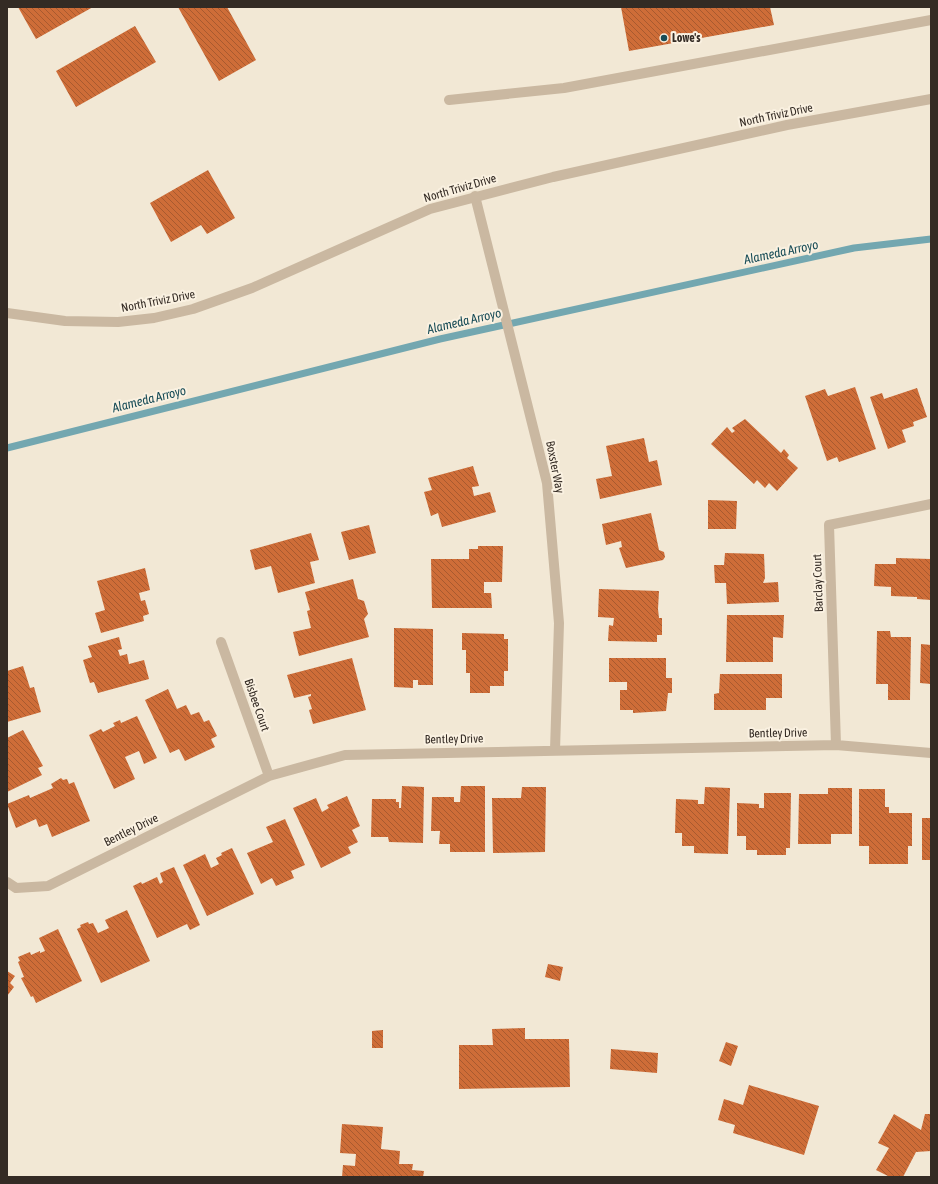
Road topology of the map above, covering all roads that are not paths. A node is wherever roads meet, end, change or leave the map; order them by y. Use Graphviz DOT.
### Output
graph roads {
  1 [pos="931,20"];
  2 [pos="931,99"];
  3 [pos="449,100"];
  4 [pos="475,196"];
  5 [pos="7,313"];
  6 [pos="931,504"];
  7 [pos="221,642"];
  8 [pos="836,745"];
  9 [pos="555,750"];
  10 [pos="931,753"];
  11 [pos="268,776"];
  12 [pos="7,882"];
  1 -- 3 [label="street"];
  2 -- 4 [label="street, North Triviz Drive"];
  4 -- 5 [label="street, North Triviz Drive"];
  4 -- 9 [label="street, Boxster Way"];
  6 -- 8 [label="street, Barclay Court"];
  7 -- 11 [label="street, Bisbee Court"];
  8 -- 9 [label="street, Bentley Drive"];
  8 -- 10 [label="street, Bentley Drive"];
  9 -- 11 [label="street, Bentley Drive"];
  11 -- 12 [label="street, Bentley Drive"];
}
